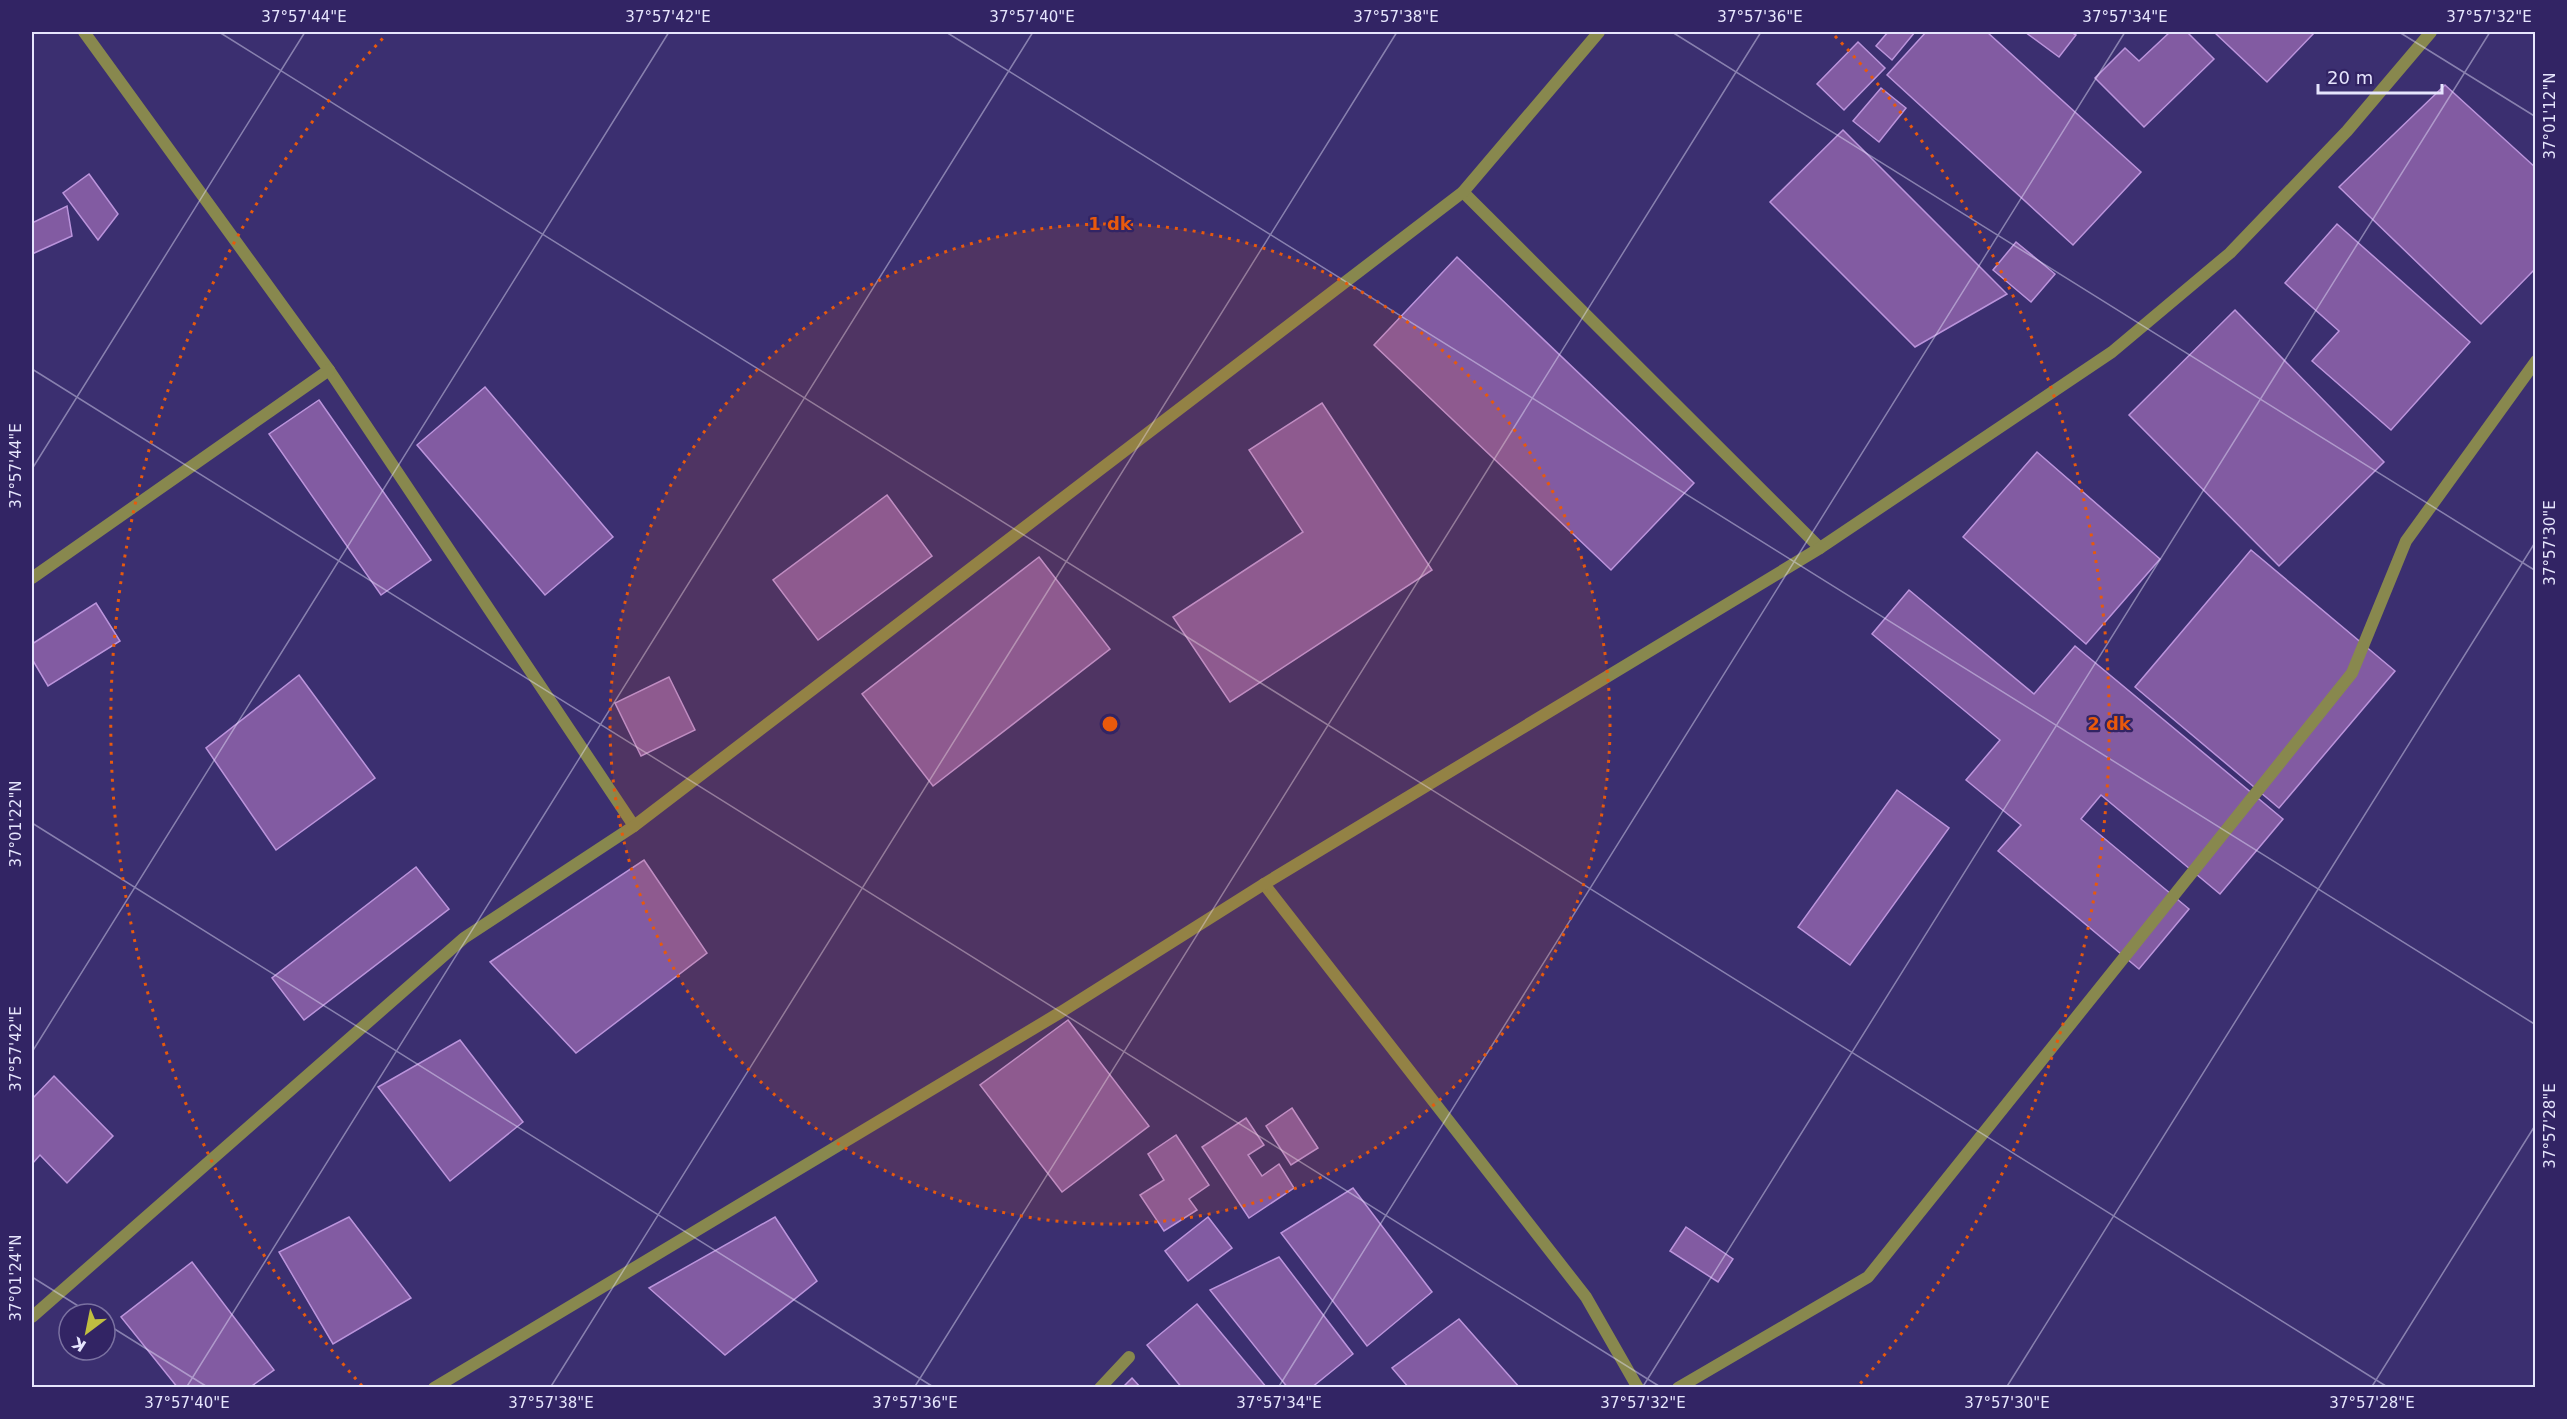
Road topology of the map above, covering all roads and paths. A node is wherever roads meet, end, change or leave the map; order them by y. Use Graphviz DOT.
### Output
graph roads {
  1 [pos="84,32"];
  2 [pos="1599,32"];
  3 [pos="2431,32"];
  4 [pos="1463,192"];
  5 [pos="2535,361"];
  6 [pos="329,370"];
  7 [pos="1820,548"];
  8 [pos="32,578"];
  9 [pos="634,826"];
  10 [pos="1264,884"];
  11 [pos="32,1317"];
  12 [pos="1129,1357"];
  13 [pos="434,1388"];
  14 [pos="1100,1388"];
  15 [pos="1638,1388"];
  16 [pos="1678,1388"];
  1 -- 6 [label="street"];
  2 -- 4 [label="street"];
  3 -- 7 [label="street"];
  4 -- 7 [label="street"];
  4 -- 9 [label="street"];
  5 -- 16 [label="street"];
  6 -- 8 [label="street"];
  6 -- 9 [label="street"];
  7 -- 10 [label="street"];
  9 -- 11 [label="street"];
  10 -- 13 [label="street"];
  10 -- 15 [label="street"];
  12 -- 14 [label="street"];
}
